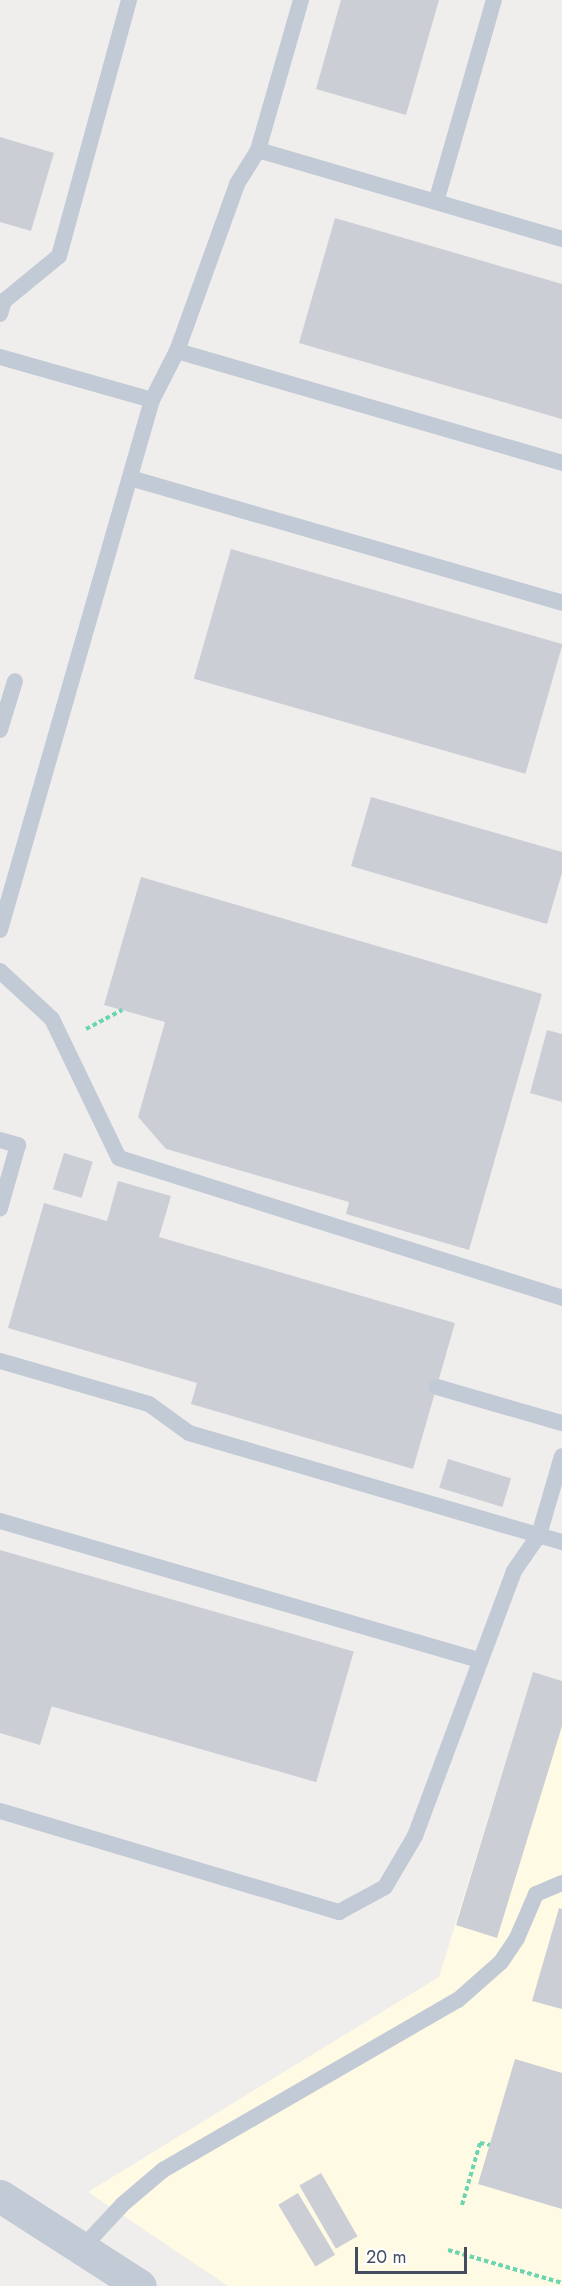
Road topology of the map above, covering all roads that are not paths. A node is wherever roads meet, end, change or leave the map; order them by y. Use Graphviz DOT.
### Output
graph roads {
  1 [pos="129,0"];
  2 [pos="301,0"];
  3 [pos="494,0"];
  4 [pos="258,150"];
  5 [pos="436,202"];
  6 [pos="562,238"];
  7 [pos="1,305"];
  8 [pos="177,351"];
  9 [pos="0,357"];
  10 [pos="152,400"];
  11 [pos="562,463"];
  12 [pos="130,478"];
  13 [pos="562,603"];
  14 [pos="15,681"];
  15 [pos="0,730"];
  16 [pos="0,930"];
  17 [pos="0,971"];
  18 [pos="0,1140"];
  19 [pos="0,1208"];
  20 [pos="562,1298"];
  21 [pos="0,1361"];
  22 [pos="437,1387"];
  23 [pos="562,1423"];
  24 [pos="562,1456"];
  25 [pos="0,1521"];
  26 [pos="539,1535"];
  27 [pos="562,1542"];
  28 [pos="478,1660"];
  29 [pos="0,1811"];
  30 [pos="562,1883"];
  31 [pos="0,2196"];
  32 [pos="82,2248"];
  33 [pos="140,2286"];
  1 -- 7 [label="lane"];
  2 -- 4 [label="lane"];
  3 -- 5 [label="lane"];
  4 -- 5 [label="lane"];
  4 -- 8 [label="lane"];
  5 -- 6 [label="lane"];
  8 -- 10 [label="lane"];
  8 -- 11 [label="lane"];
  9 -- 10 [label="lane"];
  10 -- 12 [label="lane"];
  12 -- 13 [label="lane"];
  12 -- 16 [label="lane"];
  14 -- 15 [label="lane"];
  17 -- 20 [label="lane"];
  18 -- 19 [label="lane"];
  21 -- 26 [label="lane"];
  22 -- 23 [label="lane"];
  24 -- 26 [label="lane"];
  25 -- 28 [label="lane"];
  26 -- 27 [label="lane"];
  26 -- 28 [label="lane"];
  28 -- 29 [label="lane"];
  30 -- 32 [label="lane"];
  31 -- 32 [label="street"];
  32 -- 33 [label="street"];
}
